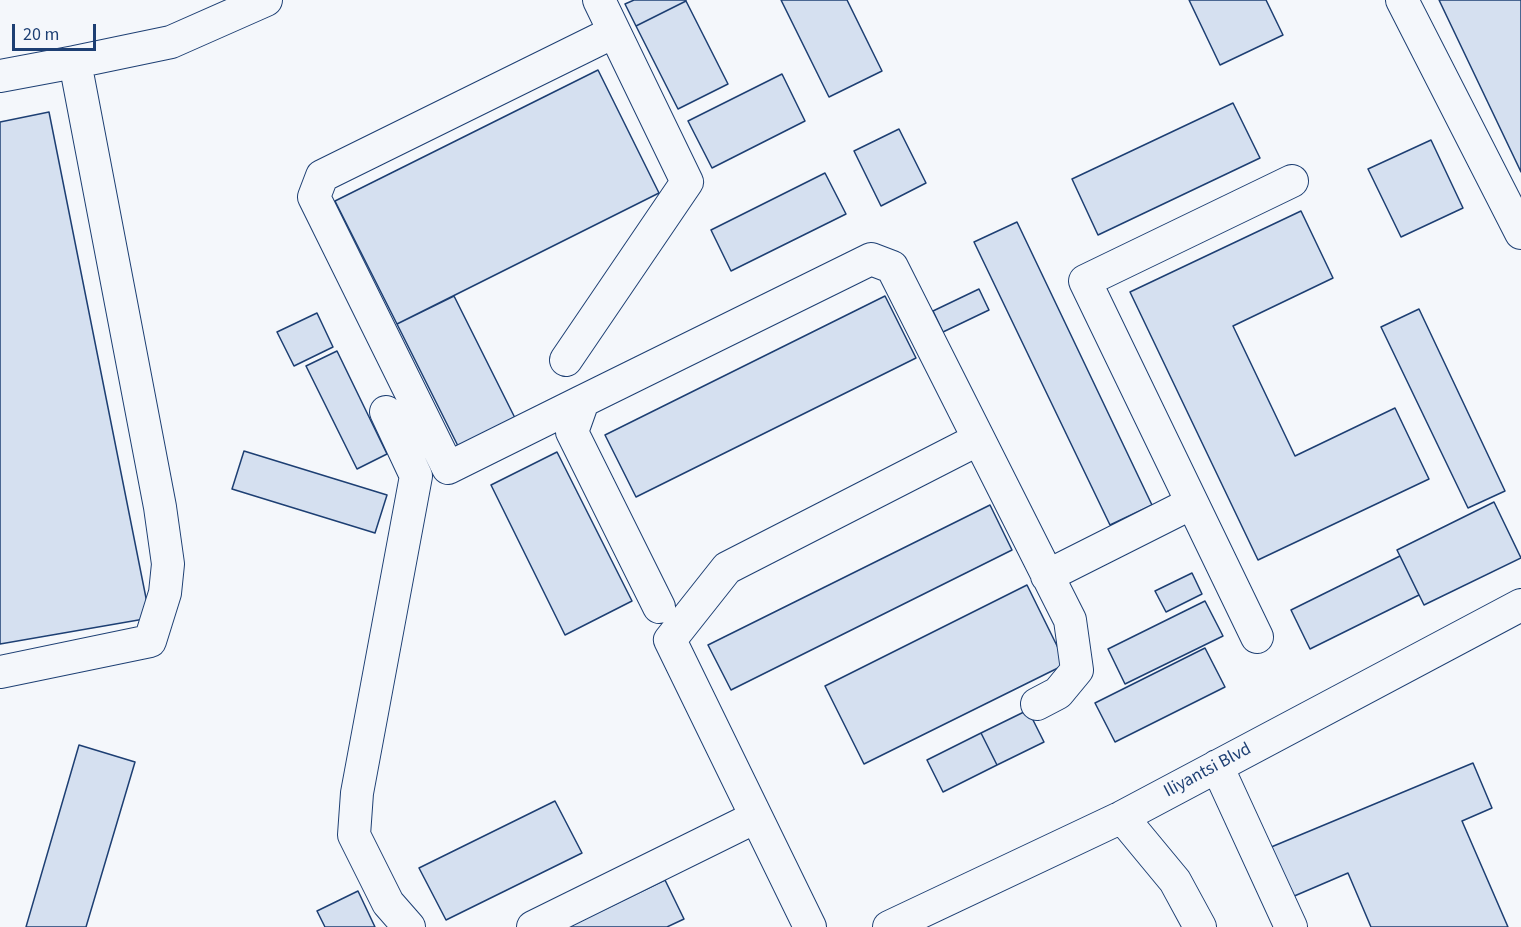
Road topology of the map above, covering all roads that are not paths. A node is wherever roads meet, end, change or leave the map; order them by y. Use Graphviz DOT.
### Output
graph roads {
  1 [pos="266,0"];
  2 [pos="599,0"];
  3 [pos="1402,0"];
  4 [pos="614,32"];
  5 [pos="75,62"];
  6 [pos="0,76"];
  7 [pos="1292,181"];
  8 [pos="1521,233"];
  9 [pos="566,360"];
  10 [pos="583,401"];
  11 [pos="386,412"];
  12 [pos="977,440"];
  13 [pos="1192,503"];
  14 [pos="1047,576"];
  15 [pos="1521,605"];
  16 [pos="659,607"];
  17 [pos="1257,637"];
  18 [pos="0,672"];
  19 [pos="1036,704"];
  20 [pos="1217,766"];
  21 [pos="756,817"];
  22 [pos="1122,817"];
  23 [pos="409,927"];
  24 [pos="533,927"];
  25 [pos="810,927"];
  26 [pos="889,927"];
  27 [pos="1200,927"];
  28 [pos="1291,927"];
  1 -- 5 [label="street"];
  2 -- 4 [label="street"];
  3 -- 8 [label="street"];
  4 -- 9 [label="street"];
  4 -- 10 [label="street"];
  5 -- 6 [label="street"];
  5 -- 18 [label="street"];
  7 -- 13 [label="street"];
  10 -- 12 [label="street"];
  10 -- 16 [label="street"];
  11 -- 23 [label="street"];
  12 -- 14 [label="street"];
  12 -- 21 [label="street"];
  13 -- 14 [label="street"];
  13 -- 17 [label="street"];
  14 -- 19 [label="street"];
  15 -- 20 [label="street, Iliyantsi Blvd"];
  20 -- 22 [label="street, Iliyantsi Blvd"];
  20 -- 28 [label="street"];
  21 -- 24 [label="street"];
  21 -- 25 [label="street"];
  22 -- 26 [label="street, Iliyantsi Blvd"];
  22 -- 27 [label="street"];
}
